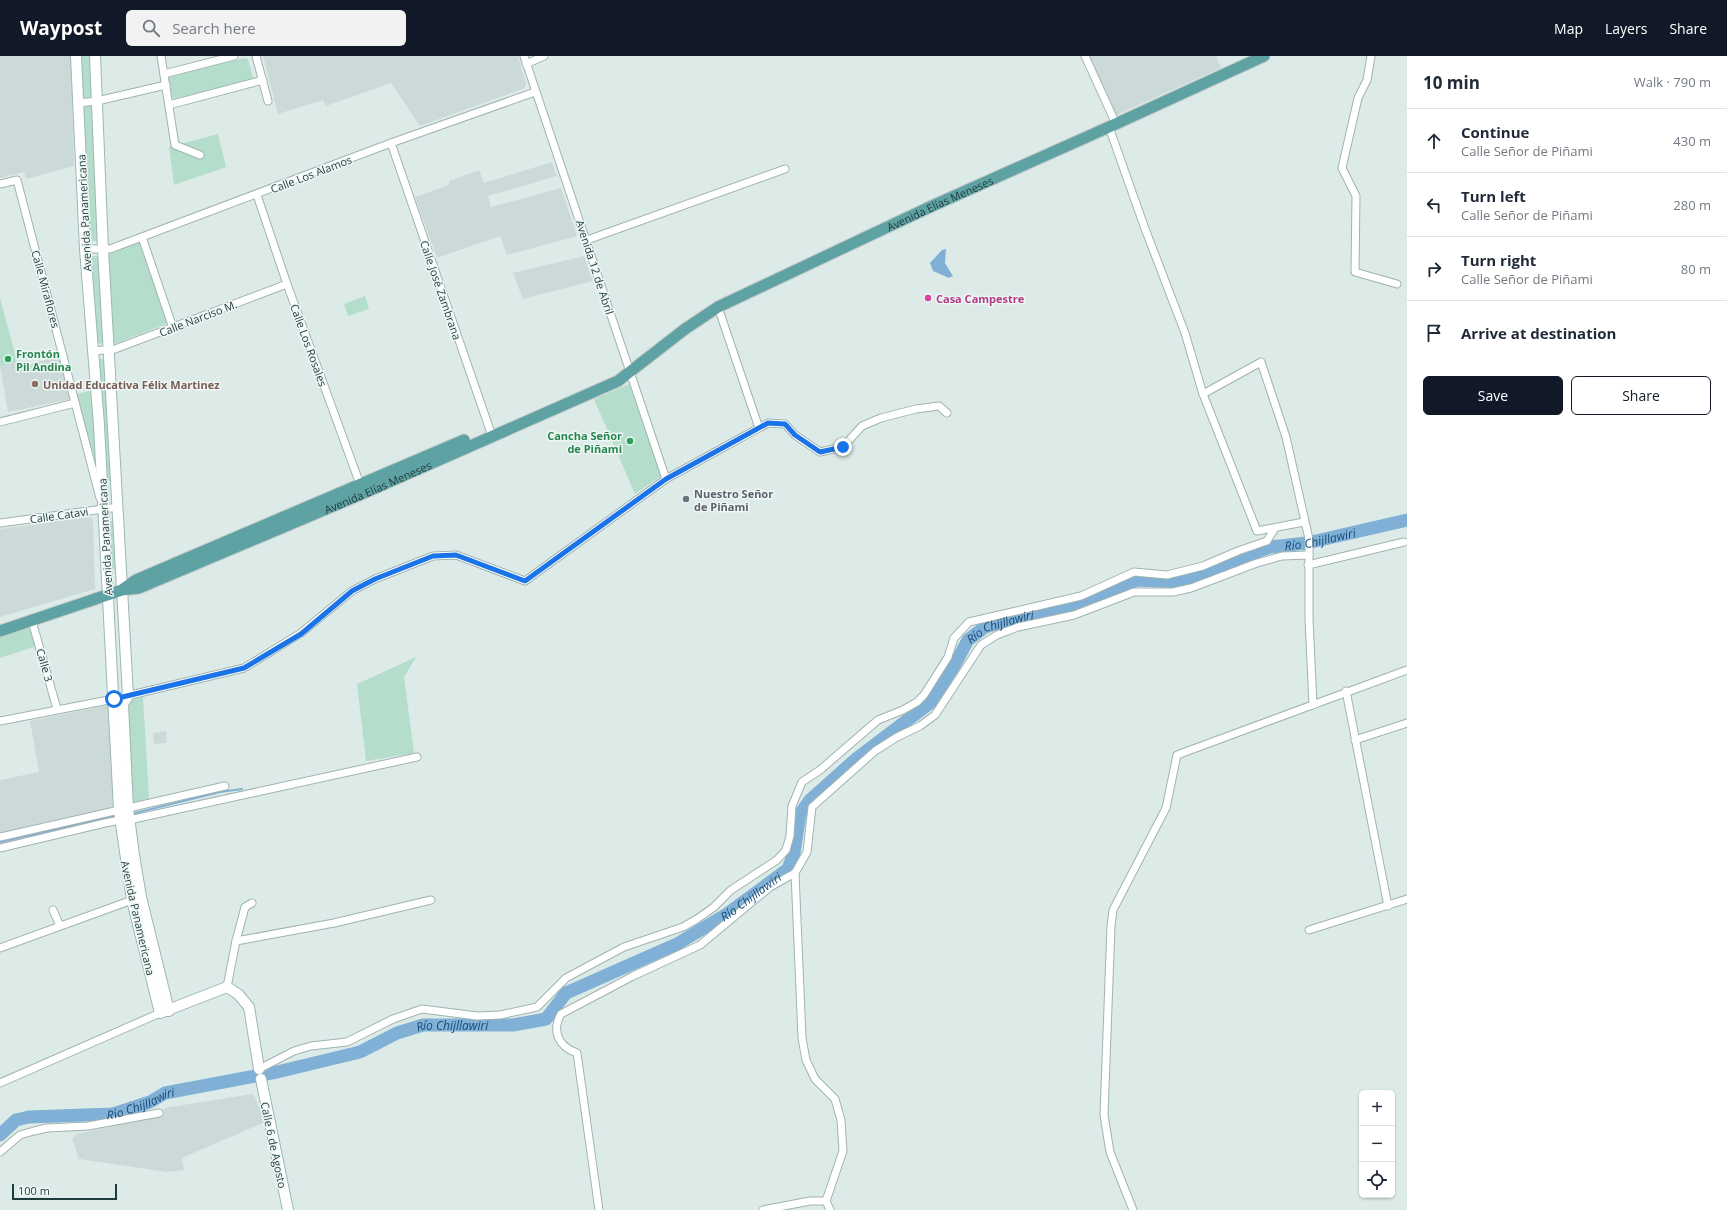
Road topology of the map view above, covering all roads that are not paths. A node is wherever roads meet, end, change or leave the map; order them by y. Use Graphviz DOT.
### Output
graph roads {
  1 [pos="76,56"];
  2 [pos="95,56"];
  3 [pos="162,56"];
  4 [pos="234,56"];
  5 [pos="256,56"];
  6 [pos="524,56"];
  7 [pos="544,56"];
  8 [pos="1085,56"];
  9 [pos="1264,56"];
  10 [pos="1371,56"];
  11 [pos="526,64"];
  12 [pos="164,74"];
  13 [pos="263,80"];
  14 [pos="166,85"];
  15 [pos="535,92"];
  16 [pos="97,101"];
  17 [pos="268,101"];
  18 [pos="78,103"];
  19 [pos="169,106"];
  20 [pos="1113,126"];
  21 [pos="391,143"];
  22 [pos="200,155"];
  23 [pos="785,169"];
  24 [pos="0,184"];
  25 [pos="257,195"];
  26 [pos="142,237"];
  27 [pos="587,240"];
  28 [pos="85,249"];
  29 [pos="103,249"];
  30 [pos="287,284"];
  31 [pos="1397,284"];
  32 [pos="718,307"];
  33 [pos="174,328"];
  34 [pos="109,350"];
  35 [pos="93,351"];
  36 [pos="629,372"];
  37 [pos="1203,394"];
  38 [pos="75,403"];
  39 [pos="947,413"];
  40 [pos="0,422"];
  41 [pos="759,428"];
  42 [pos="491,433"];
  43 [pos="666,479"];
  44 [pos="362,489"];
  45 [pos="118,507"];
  46 [pos="103,509"];
  47 [pos="1304,522"];
  48 [pos="0,523"];
  49 [pos="1276,528"];
  50 [pos="1404,542"];
  51 [pos="1309,552"];
  52 [pos="1308,565"];
  53 [pos="122,590"];
  54 [pos="108,595"];
  55 [pos="32,621"];
  56 [pos="0,631"];
  57 [pos="1407,670"];
  58 [pos="1346,691"];
  59 [pos="128,696"];
  60 [pos="114,699"];
  61 [pos="1313,705"];
  62 [pos="57,710"];
  63 [pos="0,721"];
  64 [pos="1407,723"];
  65 [pos="1355,740"];
  66 [pos="417,757"];
  67 [pos="225,786"];
  68 [pos="124,815"];
  69 [pos="0,837"];
  70 [pos="0,848"];
  71 [pos="796,873"];
  72 [pos="136,899"];
  73 [pos="430,900"];
  74 [pos="1407,900"];
  75 [pos="252,903"];
  76 [pos="1388,906"];
  77 [pos="53,910"];
  78 [pos="60,926"];
  79 [pos="1309,930"];
  80 [pos="236,941"];
  81 [pos="0,948"];
  82 [pos="227,987"];
  83 [pos="165,1012"];
  84 [pos="259,1069"];
  85 [pos="261,1079"];
  86 [pos="0,1083"];
  87 [pos="159,1113"];
  88 [pos="0,1152"];
  89 [pos="826,1201"];
  90 [pos="288,1210"];
  91 [pos="599,1210"];
  92 [pos="763,1210"];
  93 [pos="830,1210"];
  94 [pos="1133,1210"];
  1 -- 18 [label="main road, Avenida Panamericana"];
  2 -- 16 [label="main road, Avenida Panamericana"];
  3 -- 12 [label="street"];
  4 -- 12 [label="street"];
  5 -- 13 [label="street"];
  6 -- 11 [label="street, Avenida 12 de Abril"];
  7 -- 11 [label="street"];
  8 -- 20 [label="street"];
  9 -- 20 [label="main road, Avenida Elías Meneses"];
  10 -- 31 [label="street"];
  11 -- 15 [label="street, Avenida 12 de Abril"];
  12 -- 14 [label="street"];
  13 -- 17 [label="street"];
  13 -- 19 [label="street"];
  14 -- 16 [label="street"];
  14 -- 19 [label="street"];
  15 -- 21 [label="street, Calle Los Alamos"];
  15 -- 27 [label="street, Avenida 12 de Abril"];
  16 -- 18 [label="street"];
  16 -- 29 [label="main road, Avenida Panamericana"];
  18 -- 28 [label="main road, Avenida Panamericana"];
  19 -- 22 [label="street"];
  20 -- 32 [label="main road, Avenida Elías Meneses"];
  20 -- 37 [label="street"];
  21 -- 25 [label="street, Calle Los Alamos"];
  21 -- 42 [label="street, Calle José Zambrana"];
  23 -- 27 [label="street"];
  24 -- 38 [label="street, Calle Miraflores"];
  25 -- 26 [label="street, Calle Los Alamos"];
  25 -- 30 [label="street, Calle Los Rosales"];
  26 -- 29 [label="street, Calle Los Alamos"];
  26 -- 33 [label="street"];
  27 -- 36 [label="street, Avenida 12 de Abril"];
  28 -- 29 [label="street, Calle Los Alamos"];
  28 -- 35 [label="main road, Avenida Panamericana"];
  29 -- 34 [label="main road, Avenida Panamericana"];
  30 -- 33 [label="street, Calle Narciso M."];
  30 -- 44 [label="street, Calle Los Rosales"];
  32 -- 36 [label="main road, Avenida Elías Meneses"];
  32 -- 41 [label="street"];
  33 -- 34 [label="street, Calle Narciso M."];
  34 -- 35 [label="street, Calle Narciso M."];
  34 -- 45 [label="main road, Avenida Panamericana"];
  35 -- 46 [label="main road, Avenida Panamericana"];
  36 -- 42 [label="main road, Avenida Elías Meneses"];
  36 -- 43 [label="street, Avenida 12 de Abril"];
  37 -- 47 [label="street"];
  37 -- 49 [label="street"];
  38 -- 40 [label="street"];
  38 -- 46 [label="street, Calle Miraflores"];
  39 -- 41 [label="street"];
  41 -- 43 [label="street"];
  42 -- 44 [label="main road, Avenida Elías Meneses"];
  43 -- 59 [label="street"];
  44 -- 53 [label="main road, Avenida Elías Meneses"];
  45 -- 46 [label="street, Calle Catavi"];
  45 -- 53 [label="main road, Avenida Panamericana"];
  46 -- 48 [label="street, Calle Catavi"];
  46 -- 54 [label="main road, Avenida Panamericana"];
  47 -- 49 [label="street"];
  47 -- 51 [label="street"];
  49 -- 84 [label="street"];
  50 -- 52 [label="street"];
  51 -- 52 [label="street"];
  51 -- 71 [label="street"];
  52 -- 61 [label="street"];
  53 -- 54 [label="main road, Avenida Elías Meneses"];
  53 -- 59 [label="main road, Avenida Panamericana"];
  54 -- 55 [label="main road, Avenida Elías Meneses"];
  54 -- 60 [label="main road, Avenida Panamericana"];
  55 -- 56 [label="main road, Avenida Elías Meneses"];
  55 -- 62 [label="street, Calle 3"];
  57 -- 58 [label="street"];
  58 -- 61 [label="street"];
  58 -- 65 [label="street"];
  59 -- 60 [label="street"];
  59 -- 68 [label="main road, Avenida Panamericana"];
  60 -- 62 [label="street"];
  60 -- 68 [label="main road, Avenida Panamericana"];
  61 -- 94 [label="street"];
  62 -- 63 [label="street"];
  64 -- 65 [label="street"];
  65 -- 76 [label="street"];
  66 -- 68 [label="street"];
  67 -- 68 [label="street"];
  68 -- 69 [label="street"];
  68 -- 70 [label="street"];
  68 -- 72 [label="main road, Avenida Panamericana"];
  71 -- 89 [label="street"];
  71 -- 91 [label="street"];
  72 -- 78 [label="street"];
  72 -- 83 [label="main road, Avenida Panamericana"];
  73 -- 80 [label="street"];
  74 -- 76 [label="street"];
  75 -- 80 [label="street"];
  76 -- 79 [label="street"];
  77 -- 78 [label="street"];
  78 -- 81 [label="street"];
  80 -- 82 [label="street"];
  82 -- 83 [label="main road"];
  82 -- 84 [label="main road"];
  83 -- 86 [label="street"];
  85 -- 90 [label="main road, Calle 6 de Agosto"];
  87 -- 88 [label="street"];
  89 -- 92 [label="street"];
  89 -- 93 [label="street"];
}
